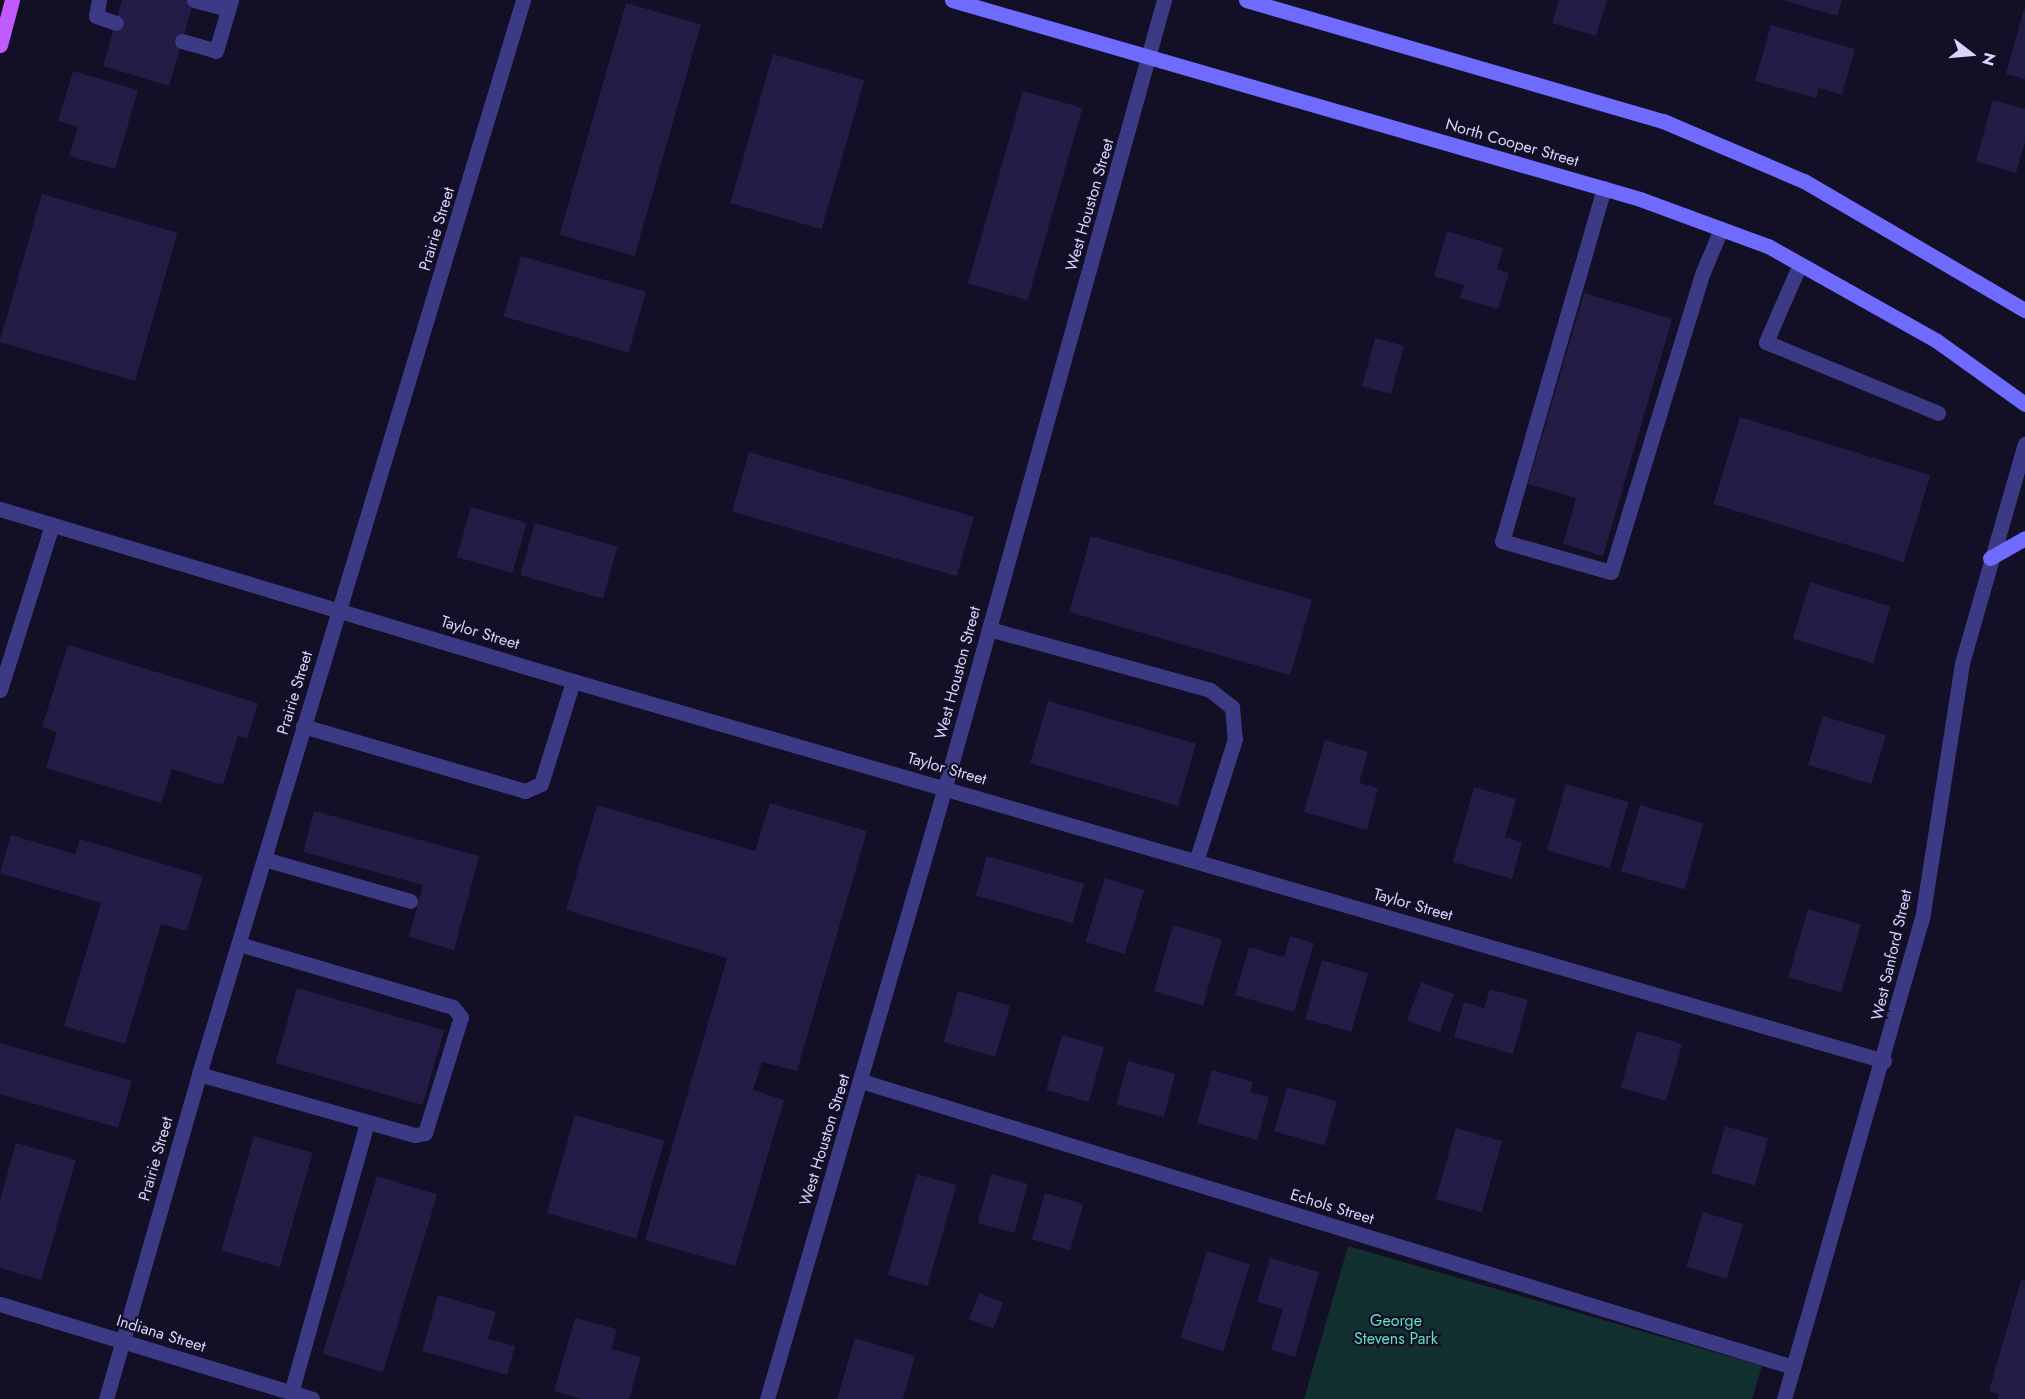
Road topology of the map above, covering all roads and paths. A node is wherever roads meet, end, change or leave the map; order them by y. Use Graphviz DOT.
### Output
graph roads {
  1 [pos="6,0"];
  2 [pos="12,0"];
  3 [pos="100,0"];
  4 [pos="194,0"];
  5 [pos="524,0"];
  6 [pos="952,0"];
  7 [pos="1164,0"];
  8 [pos="1246,0"];
  9 [pos="229,4"];
  10 [pos="7,18"];
  11 [pos="116,22"];
  12 [pos="182,41"];
  13 [pos="0,45"];
  14 [pos="1150,58"];
  15 [pos="1604,188"];
  16 [pos="1721,229"];
  17 [pos="1800,264"];
  18 [pos="2025,310"];
  19 [pos="2025,404"];
  20 [pos="1938,413"];
  21 [pos="2025,444"];
  22 [pos="0,509"];
  23 [pos="52,525"];
  24 [pos="2025,538"];
  25 [pos="1990,558"];
  26 [pos="340,609"];
  27 [pos="989,629"];
  28 [pos="573,681"];
  29 [pos="0,690"];
  30 [pos="303,726"];
  31 [pos="945,787"];
  32 [pos="264,860"];
  33 [pos="1196,861"];
  34 [pos="410,901"];
  35 [pos="239,944"];
  36 [pos="1884,1061"];
  37 [pos="199,1074"];
  38 [pos="861,1081"];
  39 [pos="367,1122"];
  40 [pos="0,1304"];
  41 [pos="122,1341"];
  42 [pos="1793,1367"];
  43 [pos="291,1393"];
  44 [pos="106,1399"];
  45 [pos="312,1399"];
  46 [pos="766,1399"];
  47 [pos="1784,1399"];
  1 -- 10 [label="main road"];
  2 -- 10 [label="main road"];
  3 -- 11 [label="street"];
  4 -- 9 [label="street"];
  5 -- 26 [label="street, Prairie Street"];
  6 -- 14 [label="main road, North Cooper Street"];
  7 -- 14 [label="street, West Houston Street"];
  8 -- 18 [label="main road"];
  9 -- 12 [label="street"];
  10 -- 13 [label="main road"];
  14 -- 15 [label="main road, North Cooper Street"];
  14 -- 27 [label="street, West Houston Street"];
  15 -- 16 [label="main road, North Cooper Street"];
  15 -- 16 [label="street"];
  16 -- 17 [label="main road, North Cooper Street"];
  17 -- 19 [label="main road, North Cooper Street"];
  17 -- 20 [label="street"];
  21 -- 25 [label="street, West Sanford Street"];
  22 -- 23 [label="street, Taylor Street"];
  23 -- 26 [label="street, Taylor Street"];
  23 -- 29 [label="street"];
  24 -- 25 [label="main road"];
  25 -- 36 [label="street, West Sanford Street"];
  26 -- 28 [label="street, Taylor Street"];
  26 -- 30 [label="street, Prairie Street"];
  27 -- 31 [label="street, West Houston Street"];
  27 -- 33 [label="street"];
  28 -- 30 [label="street"];
  28 -- 31 [label="street, Taylor Street"];
  30 -- 32 [label="street, Prairie Street"];
  31 -- 33 [label="street, Taylor Street"];
  31 -- 38 [label="street, West Houston Street"];
  32 -- 34 [label="street"];
  32 -- 35 [label="street, Prairie Street"];
  33 -- 36 [label="street, Taylor Street"];
  35 -- 37 [label="street, Prairie Street"];
  35 -- 39 [label="street"];
  36 -- 42 [label="street, West Sanford Street"];
  37 -- 39 [label="street"];
  37 -- 41 [label="street, Prairie Street"];
  38 -- 42 [label="street, Echols Street"];
  38 -- 46 [label="street, West Houston Street"];
  39 -- 43 [label="street"];
  40 -- 41 [label="street, Indiana Street"];
  41 -- 43 [label="street, Indiana Street"];
  41 -- 44 [label="street, Prairie Street"];
  42 -- 47 [label="street, West Sanford Street"];
  43 -- 45 [label="street, Indiana Street"];
}
